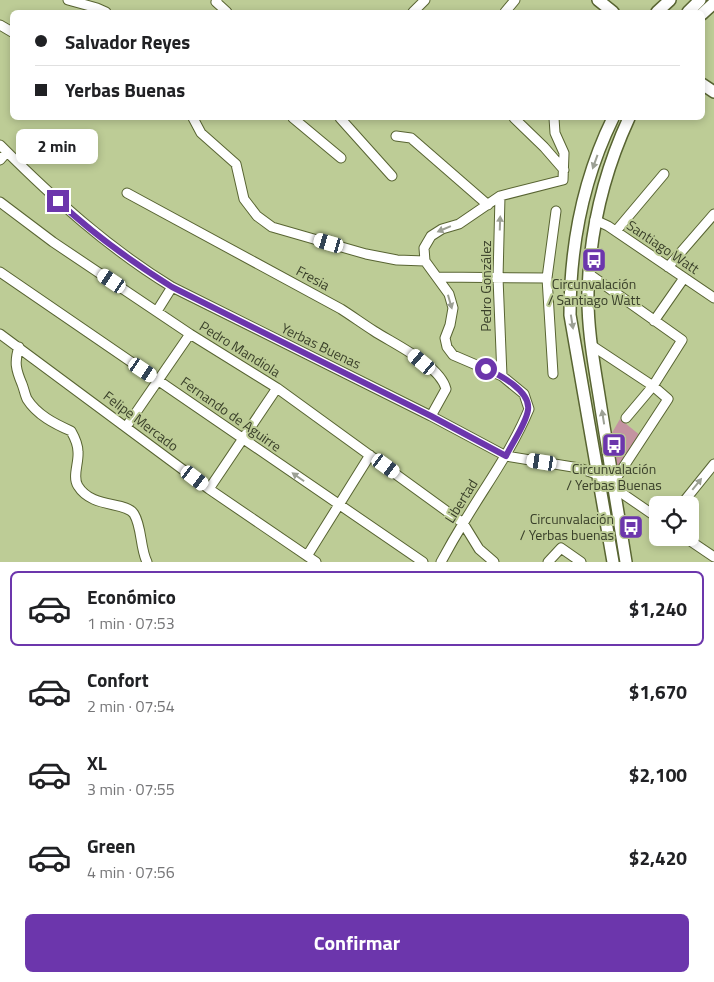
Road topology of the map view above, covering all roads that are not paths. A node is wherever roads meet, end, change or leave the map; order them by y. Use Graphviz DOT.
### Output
graph roads {
  1 [pos="68,0"];
  2 [pos="425,0"];
  3 [pos="515,0"];
  4 [pos="598,0"];
  5 [pos="670,0"];
  6 [pos="700,0"];
  7 [pos="213,1"];
  8 [pos="101,10"];
  9 [pos="224,10"];
  10 [pos="415,10"];
  11 [pos="507,10"];
  12 [pos="610,10"];
  13 [pos="659,10"];
  14 [pos="690,10"];
  15 [pos="194,120"];
  16 [pos="295,120"];
  17 [pos="342,120"];
  18 [pos="516,120"];
  19 [pos="554,120"];
  20 [pos="613,120"];
  21 [pos="628,120"];
  22 [pos="396,136"];
  23 [pos="3,149"];
  24 [pos="341,158"];
  25 [pos="0,160"];
  26 [pos="564,170"];
  27 [pos="664,174"];
  28 [pos="392,176"];
  29 [pos="127,193"];
  30 [pos="500,196"];
  31 [pos="0,202"];
  32 [pos="488,205"];
  33 [pos="582,206"];
  34 [pos="556,211"];
  35 [pos="714,214"];
  36 [pos="596,220"];
  37 [pos="616,232"];
  38 [pos="425,261"];
  39 [pos="668,267"];
  40 [pos="0,272"];
  41 [pos="589,274"];
  42 [pos="438,277"];
  43 [pos="498,278"];
  44 [pos="547,278"];
  45 [pos="684,278"];
  46 [pos="172,287"];
  47 [pos="714,298"];
  48 [pos="157,311"];
  49 [pos="654,321"];
  50 [pos="0,334"];
  51 [pos="190,334"];
  52 [pos="591,345"];
  53 [pos="19,347"];
  54 [pos="553,374"];
  55 [pos="502,376"];
  56 [pos="158,381"];
  57 [pos="654,386"];
  58 [pos="277,388"];
  59 [pos="431,416"];
  60 [pos="626,418"];
  61 [pos="126,427"];
  62 [pos="243,439"];
  63 [pos="370,455"];
  64 [pos="506,456"];
  65 [pos="714,464"];
  66 [pos="599,474"];
  67 [pos="613,483"];
  68 [pos="209,489"];
  69 [pos="688,496"];
  70 [pos="338,504"];
  71 [pos="649,512"];
  72 [pos="463,523"];
  73 [pos="698,546"];
  74 [pos="306,556"];
  75 [pos="714,557"];
  76 [pos="147,562"];
  77 [pos="316,562"];
  78 [pos="423,562"];
  79 [pos="441,562"];
  80 [pos="494,562"];
  81 [pos="548,562"];
  82 [pos="582,562"];
  83 [pos="613,562"];
  84 [pos="626,562"];
  1 -- 8 [label="street"];
  2 -- 10 [label="street"];
  3 -- 11 [label="street"];
  4 -- 12 [label="main road"];
  5 -- 13 [label="main road"];
  6 -- 14 [label="main road"];
  7 -- 9 [label="street"];
  15 -- 38 [label="street"];
  16 -- 24 [label="street"];
  17 -- 28 [label="street"];
  18 -- 26 [label="street"];
  19 -- 26 [label="street"];
  20 -- 33 [label="main road, one-way"];
  21 -- 36 [label="main road"];
  22 -- 32 [label="street"];
  23 -- 25 [label="street"];
  23 -- 46 [label="street, Yerbas Buenas"];
  26 -- 30 [label="street"];
  27 -- 37 [label="street"];
  29 -- 59 [label="street, Fresia"];
  30 -- 32 [label="street"];
  43 -- 30 [label="street, Pedro González, one-way"];
  31 -- 48 [label="street, Pedro Mandiola"];
  32 -- 38 [label="street, one-way"];
  33 -- 36 [label="main road"];
  33 -- 66 [label="main road, one-way"];
  34 -- 44 [label="street"];
  35 -- 39 [label="street"];
  36 -- 37 [label="street, Santiago Watt"];
  36 -- 41 [label="main road"];
  37 -- 39 [label="street, Santiago Watt"];
  38 -- 42 [label="street"];
  39 -- 45 [label="street, Santiago Watt"];
  40 -- 56 [label="street, Fernando de Aguirre"];
  41 -- 49 [label="street"];
  41 -- 52 [label="main road"];
  42 -- 43 [label="street"];
  42 -- 55 [label="street, Libertad, one-way"];
  43 -- 44 [label="street"];
  43 -- 55 [label="street, Pedro González"];
  44 -- 54 [label="street"];
  45 -- 47 [label="street, Santiago Watt"];
  45 -- 49 [label="street"];
  46 -- 48 [label="street"];
  46 -- 59 [label="street, Yerbas Buenas"];
  48 -- 51 [label="street, Pedro Mandiola"];
  49 -- 57 [label="street"];
  50 -- 53 [label="street, Felipe Mercado"];
  51 -- 56 [label="street"];
  51 -- 58 [label="street, Pedro Mandiola"];
  52 -- 57 [label="street"];
  67 -- 52 [label="main road, one-way"];
  53 -- 61 [label="street, Felipe Mercado"];
  53 -- 76 [label="street"];
  55 -- 64 [label="street, Libertad"];
  56 -- 61 [label="street"];
  56 -- 62 [label="street, Fernando de Aguirre"];
  57 -- 60 [label="street"];
  57 -- 67 [label="street"];
  58 -- 62 [label="street"];
  58 -- 63 [label="street, Pedro Mandiola"];
  59 -- 64 [label="street, Yerbas Buenas"];
  61 -- 68 [label="street, Felipe Mercado"];
  62 -- 68 [label="street"];
  70 -- 62 [label="street, Fernando de Aguirre, one-way"];
  63 -- 70 [label="street"];
  63 -- 72 [label="street, Pedro Mandiola"];
  64 -- 66 [label="street, Yerbas Buenas"];
  64 -- 72 [label="street, Libertad"];
  69 -- 65 [label="street, one-way"];
  66 -- 67 [label="street, Yerbas Buenas"];
  66 -- 83 [label="main road"];
  67 -- 71 [label="street, Yerbas Buenas"];
  67 -- 84 [label="main road"];
  68 -- 74 [label="street, Felipe Mercado"];
  70 -- 74 [label="street"];
  70 -- 78 [label="street, Fernando de Aguirre"];
  72 -- 79 [label="street, Libertad"];
  72 -- 80 [label="street"];
  73 -- 75 [label="street"];
  74 -- 77 [label="street, Felipe Mercado"];
  81 -- 82 [label="street"];
}
